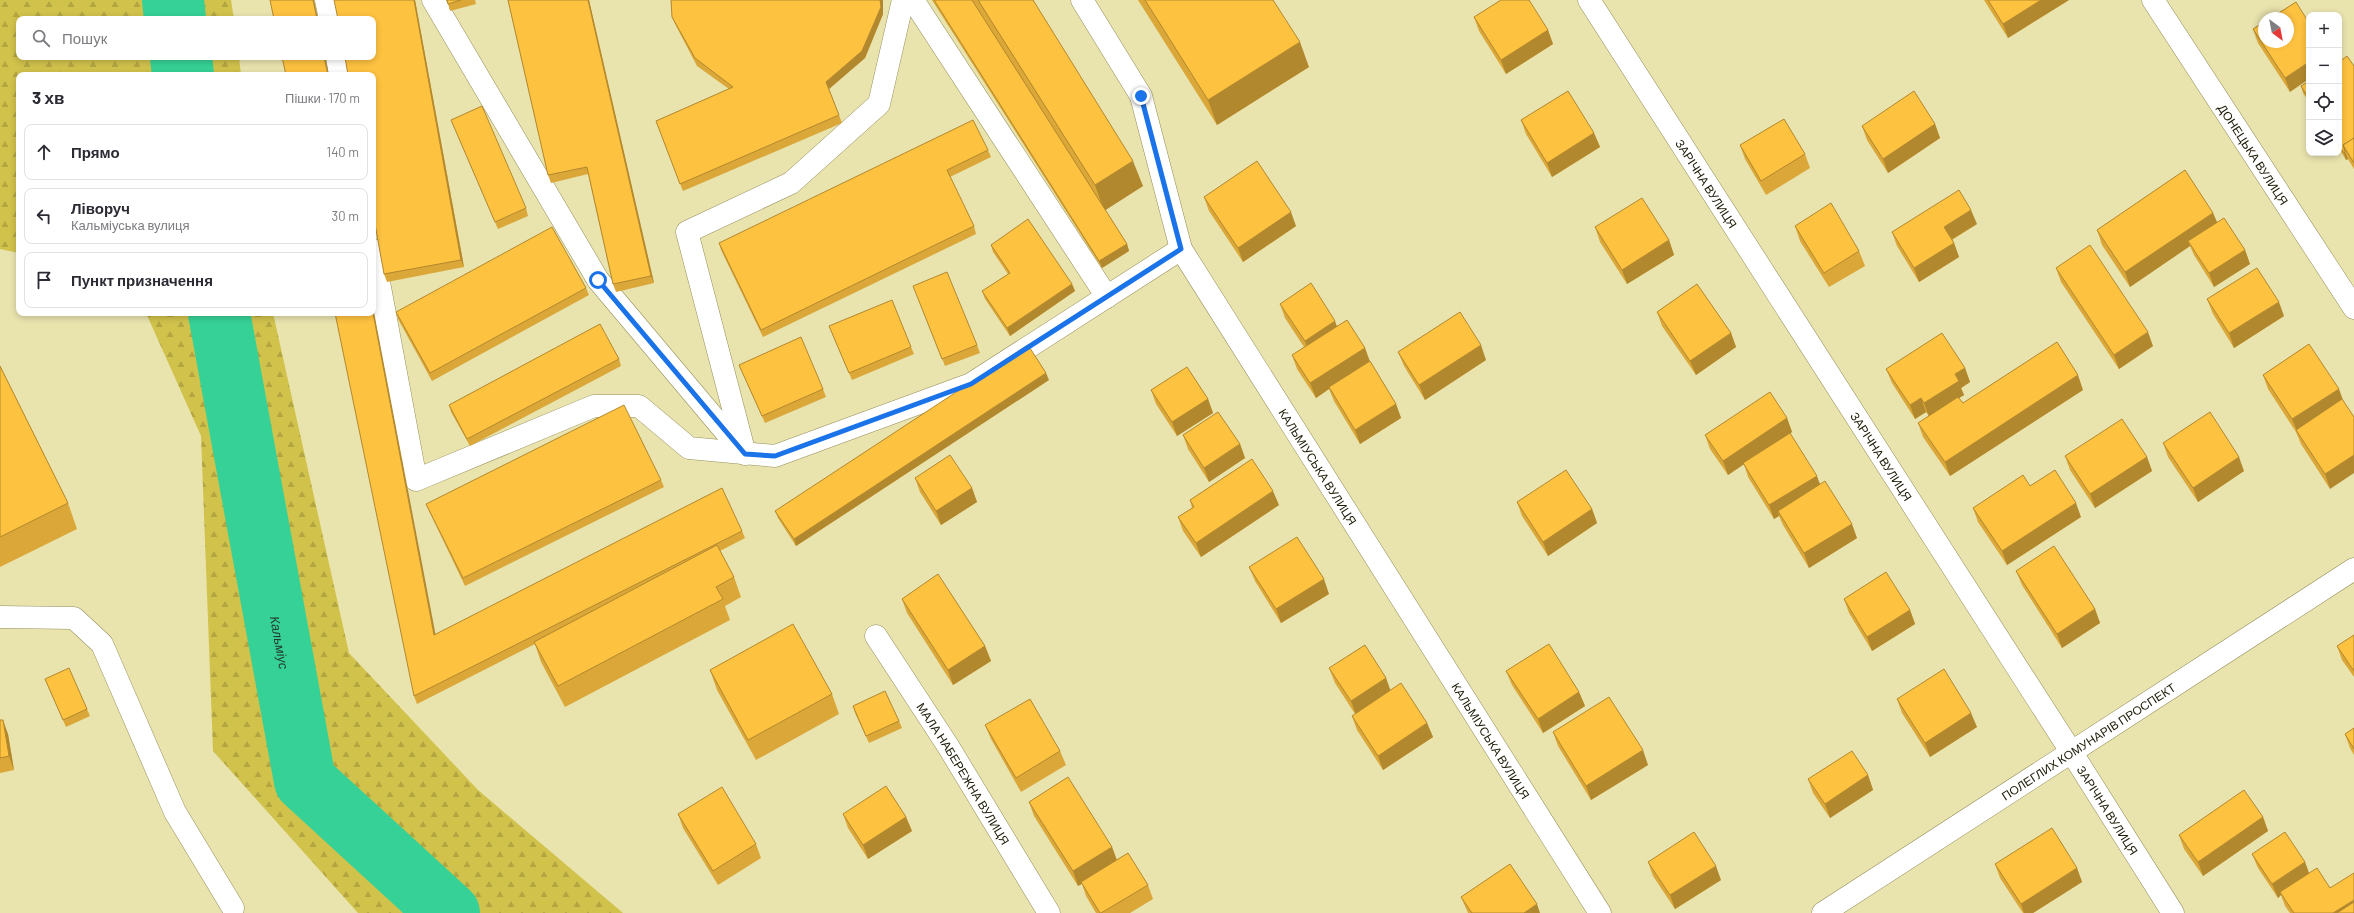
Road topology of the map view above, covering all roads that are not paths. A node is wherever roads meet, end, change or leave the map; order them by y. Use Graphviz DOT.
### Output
graph roads {
  1 [pos="326,0"];
  2 [pos="433,0"];
  3 [pos="903,0"];
  4 [pos="913,0"];
  5 [pos="1082,0"];
  6 [pos="1589,0"];
  7 [pos="2153,0"];
  8 [pos="329,16"];
  9 [pos="338,60"];
  10 [pos="340,72"];
  11 [pos="1181,249"];
  12 [pos="376,266"];
  13 [pos="1107,297"];
  14 [pos="2354,308"];
  15 [pos="745,454"];
  16 [pos="2354,570"];
  17 [pos="0,617"];
  18 [pos="876,636"];
  19 [pos="2072,753"];
  20 [pos="233,908"];
  21 [pos="1049,913"];
  22 [pos="1600,913"];
  23 [pos="1823,913"];
  24 [pos="2172,913"];
  1 -- 8 [label="street"];
  2 -- 15 [label="street"];
  3 -- 15 [label="street"];
  4 -- 13 [label="street"];
  5 -- 11 [label="street, КАЛЬМІУСЬКА ВУЛИЦЯ"];
  6 -- 19 [label="street, ЗАРІЧНА ВУЛИЦЯ"];
  7 -- 14 [label="street, ДОНЕЦЬКА ВУЛИЦЯ"];
  9 -- 10 [label="street"];
  11 -- 13 [label="street"];
  11 -- 22 [label="street, КАЛЬМІУСЬКА ВУЛИЦЯ"];
  12 -- 15 [label="street"];
  13 -- 15 [label="street"];
  16 -- 19 [label="street, ПОЛЕГЛИХ КОМУНАРІВ ПРОСПЕКТ"];
  17 -- 20 [label="street"];
  18 -- 21 [label="street, МАЛА НАБЕРЕЖНА ВУЛИЦЯ"];
  19 -- 23 [label="street, ПОЛЕГЛИХ КОМУНАРІВ ПРОСПЕКТ"];
  19 -- 24 [label="street, ЗАРІЧНА ВУЛИЦЯ"];
}
